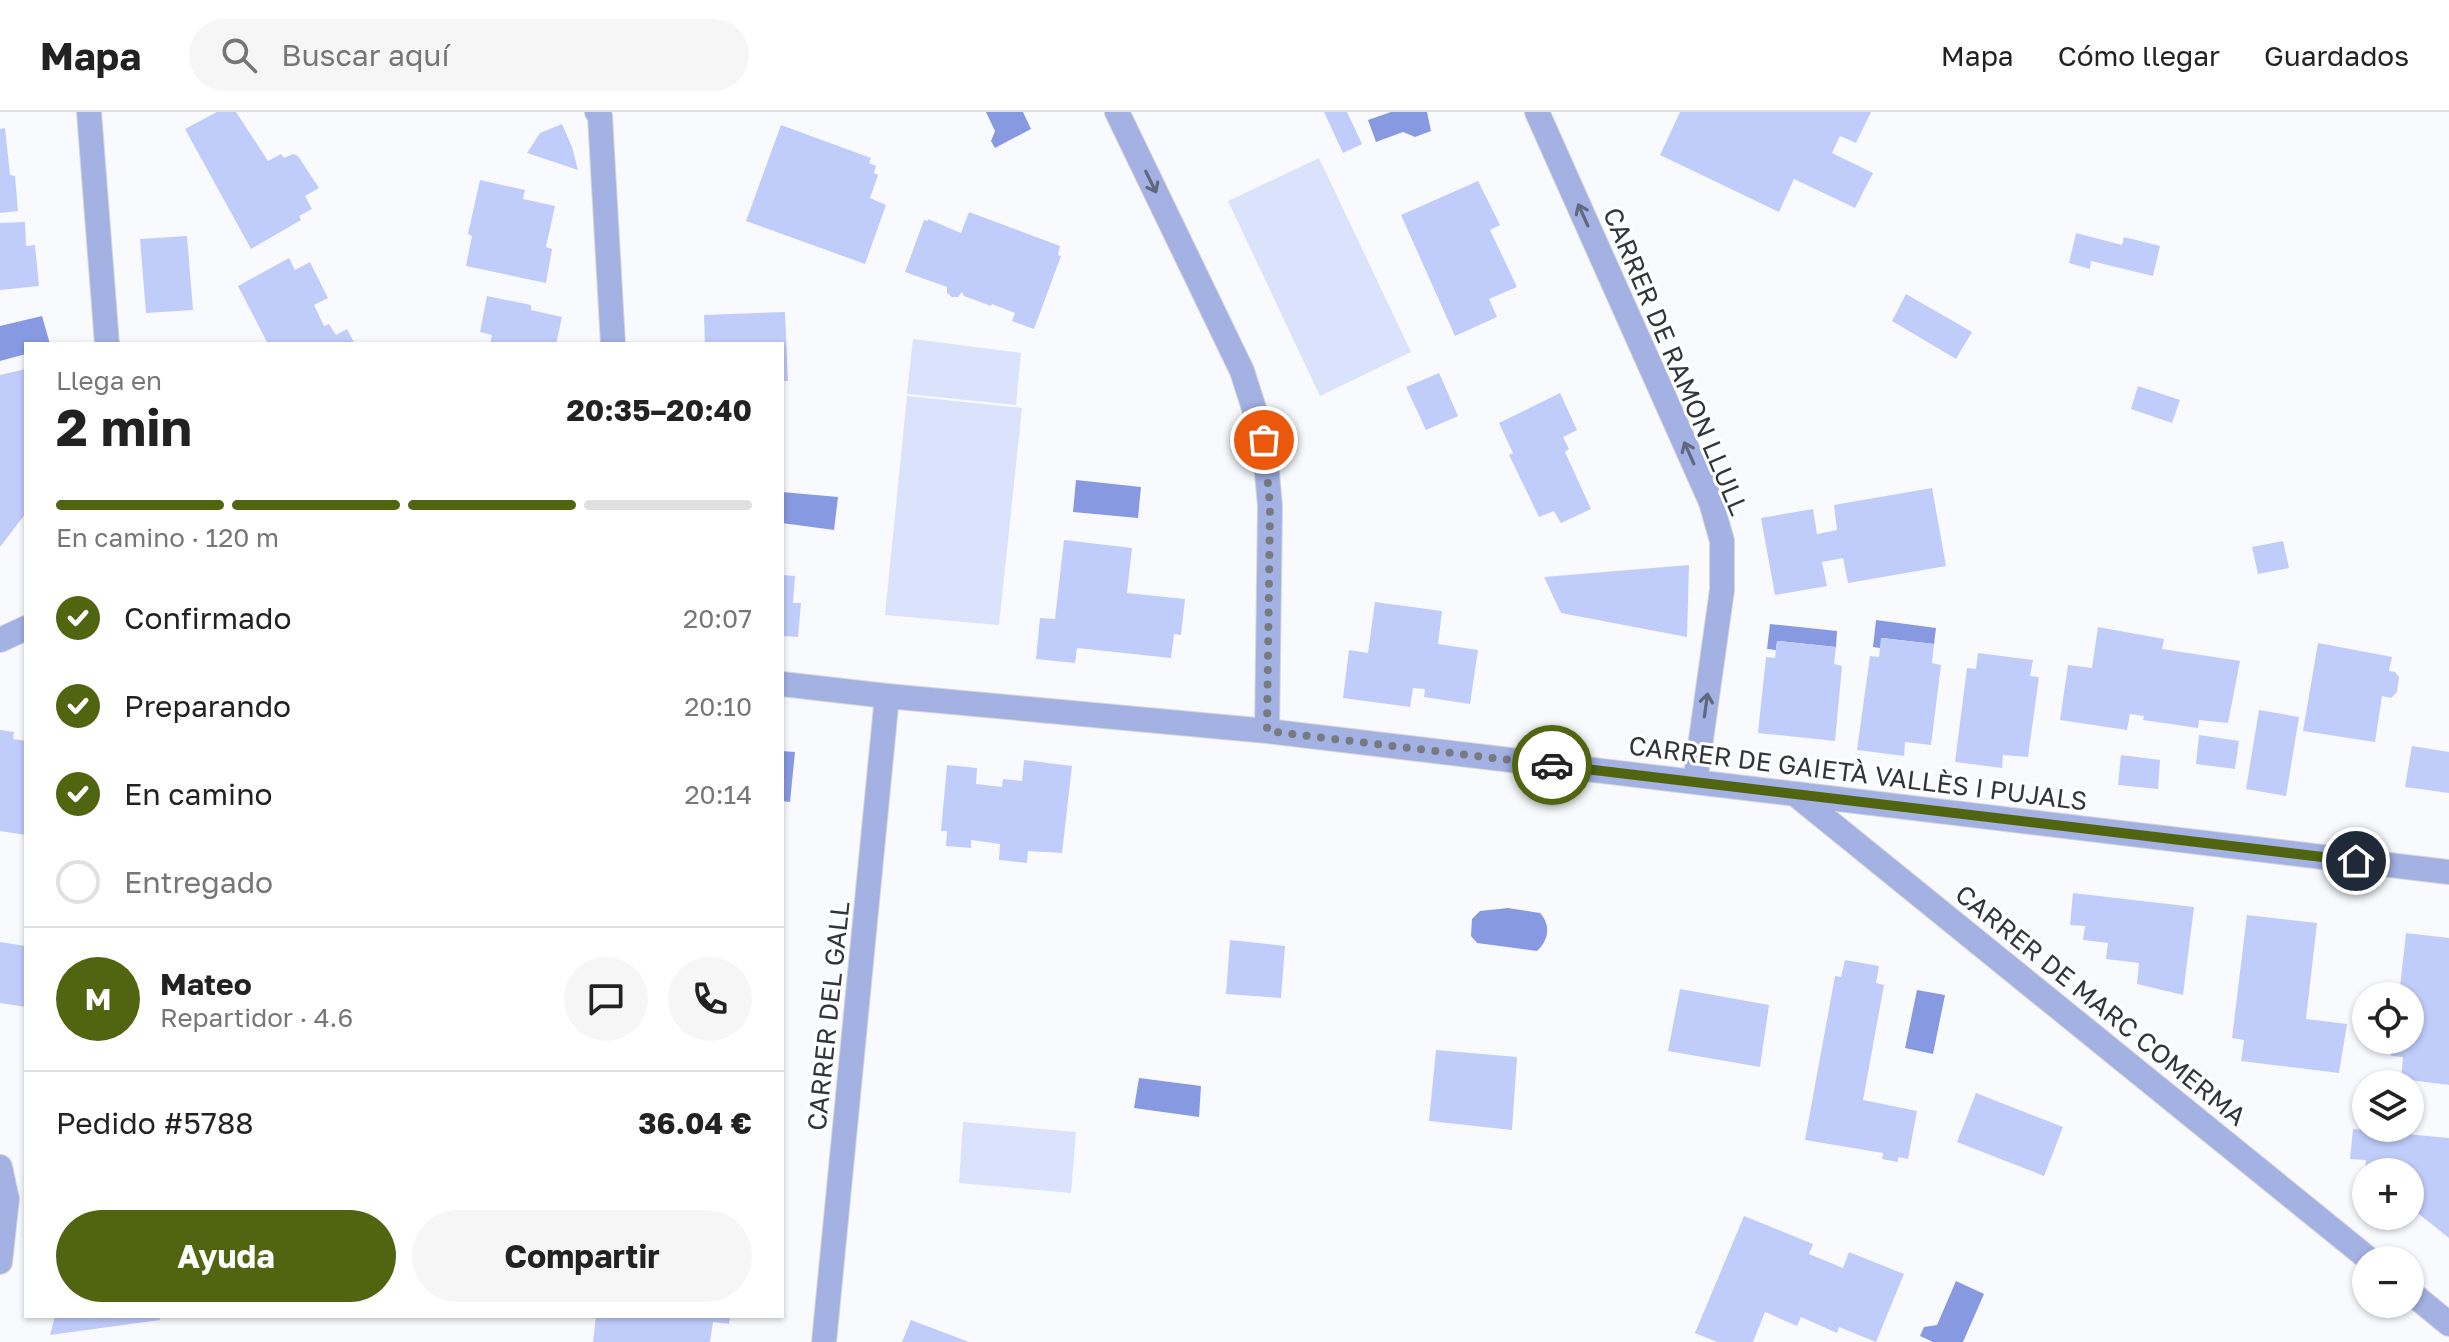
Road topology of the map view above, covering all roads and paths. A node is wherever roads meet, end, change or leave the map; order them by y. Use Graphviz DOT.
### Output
graph roads {
  1 [pos="89,112"];
  2 [pos="1117,112"];
  3 [pos="1537,112"];
  4 [pos="602,113"];
  5 [pos="107,342"];
  6 [pos="613,342"];
  7 [pos="24,629"];
  8 [pos="0,640"];
  9 [pos="784,684"];
  10 [pos="887,696"];
  11 [pos="1267,731"];
  12 [pos="1695,782"];
  13 [pos="1795,794"];
  14 [pos="2449,872"];
  15 [pos="0,1167"];
  16 [pos="2353,1246"];
  17 [pos="0,1262"];
  18 [pos="2424,1303"];
  19 [pos="2449,1324"];
  20 [pos="824,1342"];
  1 -- 5 [label="street"];
  2 -- 11 [label="street, one-way"];
  12 -- 3 [label="street, CARRER DE RAMON LLULL, one-way"];
  4 -- 6 [label="street"];
  7 -- 8 [label="street"];
  9 -- 10 [label="street, CARRER DE GAIETÀ VALLÈS I PUJALS"];
  10 -- 11 [label="street, CARRER DE GAIETÀ VALLÈS I PUJALS"];
  10 -- 20 [label="street, CARRER DEL GALL"];
  11 -- 12 [label="street, CARRER DE GAIETÀ VALLÈS I PUJALS"];
  12 -- 13 [label="street, CARRER DE GAIETÀ VALLÈS I PUJALS"];
  13 -- 14 [label="street, CARRER DE GAIETÀ VALLÈS I PUJALS"];
  13 -- 16 [label="street, CARRER DE MARC COMERMA"];
  15 -- 17 [label="street"];
  18 -- 19 [label="street"];
}
